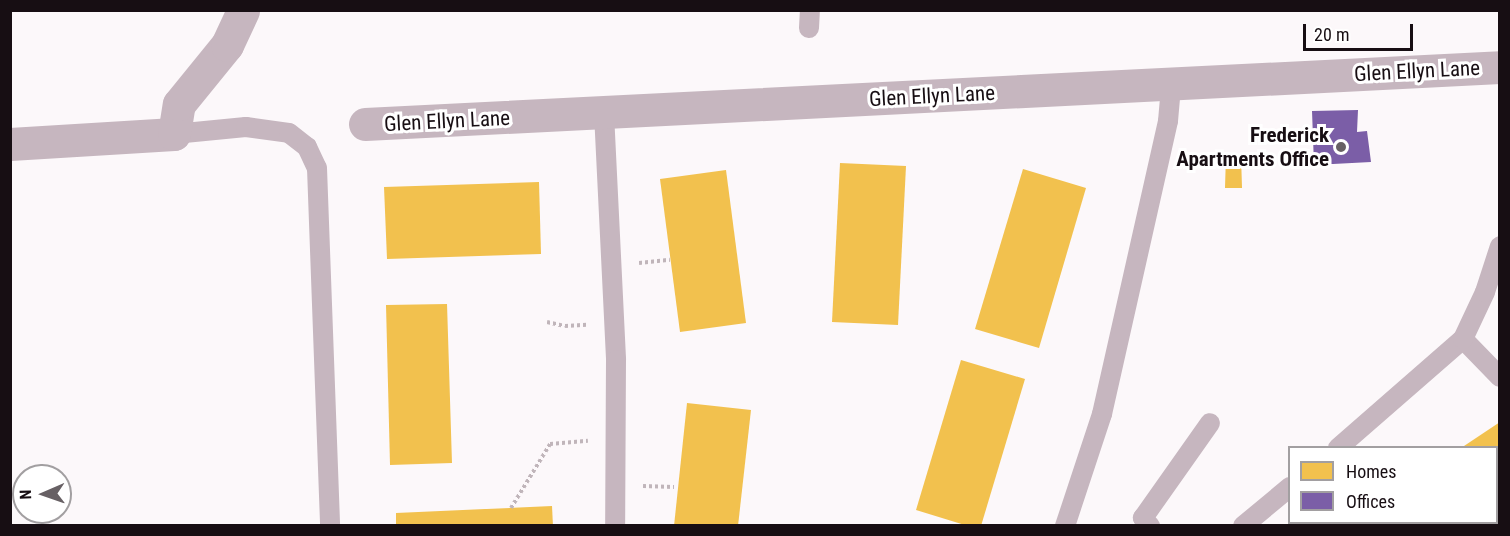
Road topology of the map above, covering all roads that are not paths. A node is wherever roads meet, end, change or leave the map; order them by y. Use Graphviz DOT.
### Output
graph roads {
  1 [pos="243,10"];
  2 [pos="1500,66"];
  3 [pos="1171,83"];
  4 [pos="604,113"];
  5 [pos="365,124"];
  6 [pos="174,134"];
  7 [pos="10,144"];
  8 [pos="1500,246"];
  9 [pos="1463,339"];
  10 [pos="1500,377"];
  11 [pos="1210,423"];
  12 [pos="1339,446"];
  13 [pos="1288,489"];
  14 [pos="330,525"];
  15 [pos="615,525"];
  16 [pos="1065,525"];
  17 [pos="1150,525"];
  18 [pos="1243,525"];
  1 -- 6 [label="street"];
  2 -- 3 [label="street, Glen Ellyn Lane"];
  3 -- 4 [label="street, Glen Ellyn Lane"];
  3 -- 16 [label="lane"];
  4 -- 5 [label="street, Glen Ellyn Lane"];
  4 -- 15 [label="lane"];
  6 -- 7 [label="street"];
  6 -- 14 [label="lane"];
  8 -- 9 [label="lane"];
  9 -- 10 [label="lane"];
  9 -- 12 [label="lane"];
  11 -- 17 [label="lane"];
  13 -- 18 [label="lane"];
}
